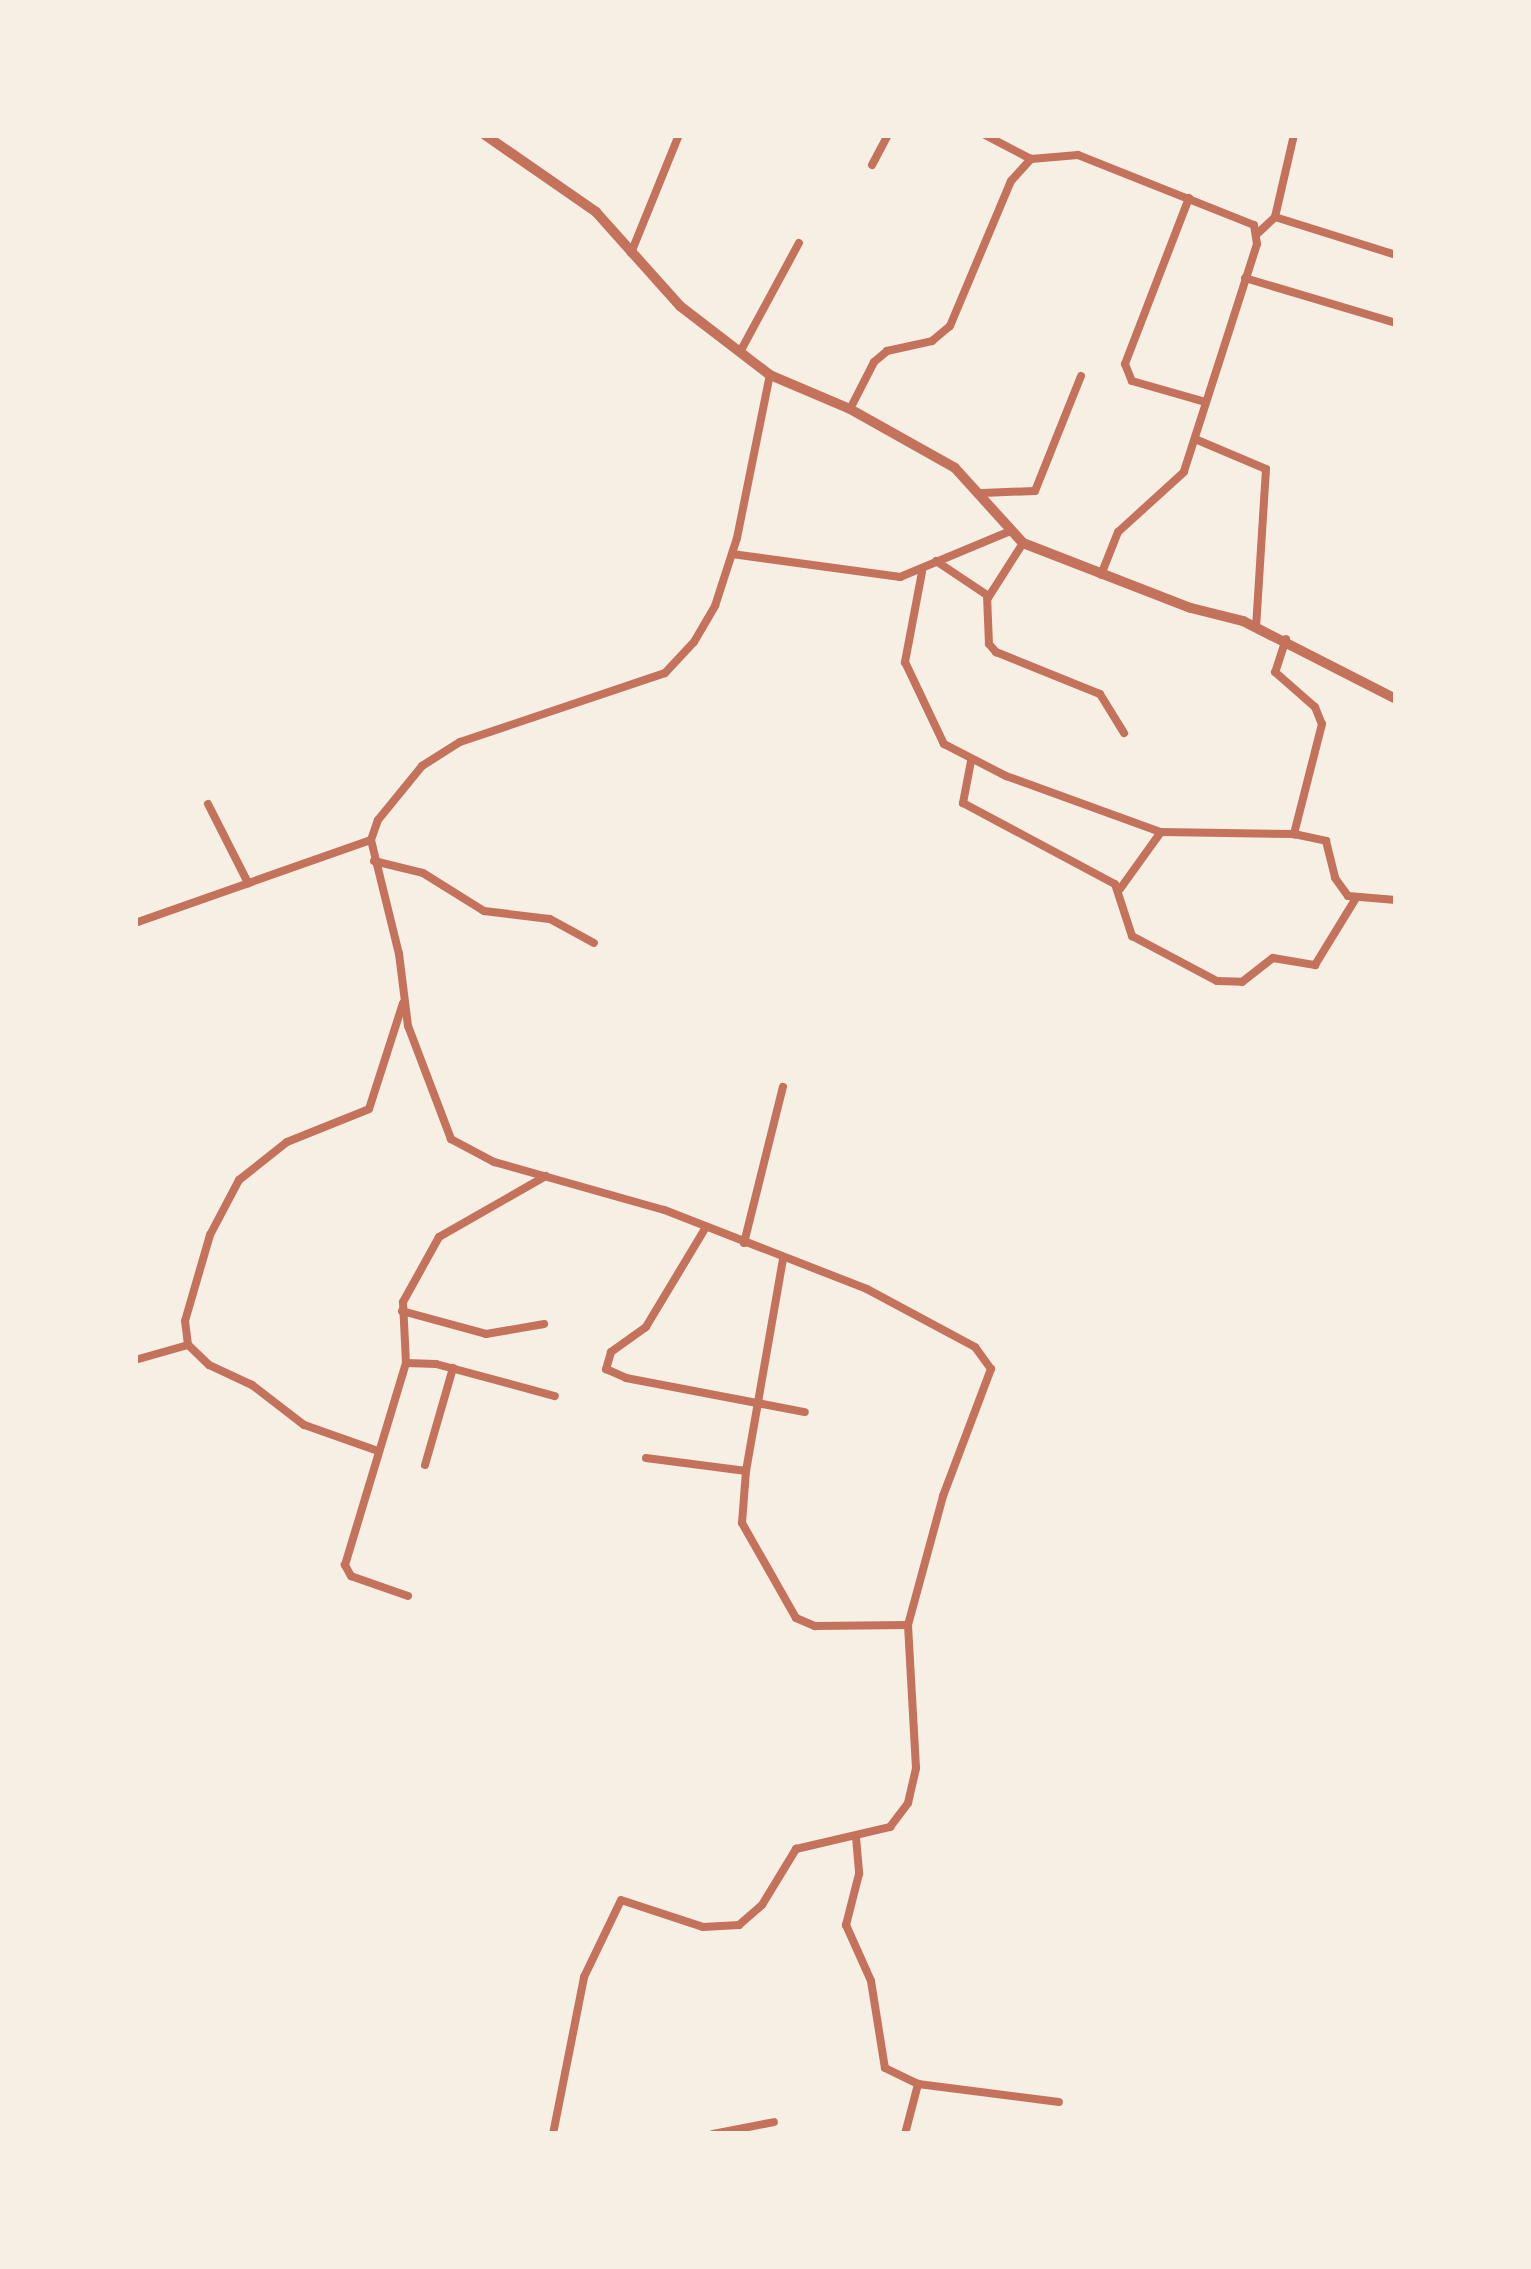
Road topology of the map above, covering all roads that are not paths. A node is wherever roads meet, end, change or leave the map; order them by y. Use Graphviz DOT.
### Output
graph roads {
  1 [pos="485,135"];
  2 [pos="679,135"];
  3 [pos="888,135"];
  4 [pos="985,135"];
  5 [pos="1294,135"];
  6 [pos="1030,158"];
  7 [pos="872,166"];
  8 [pos="1189,198"];
  9 [pos="1275,216"];
  10 [pos="1258,233"];
  11 [pos="798,243"];
  12 [pos="630,253"];
  13 [pos="1396,255"];
  14 [pos="1246,278"];
  15 [pos="1396,323"];
  16 [pos="740,352"];
  17 [pos="770,375"];
  18 [pos="1080,376"];
  19 [pos="1205,402"];
  20 [pos="850,409"];
  21 [pos="1195,438"];
  22 [pos="982,493"];
  23 [pos="1008,532"];
  24 [pos="1023,543"];
  25 [pos="732,554"];
  26 [pos="936,562"];
  27 [pos="922,572"];
  28 [pos="1101,575"];
  29 [pos="988,598"];
  30 [pos="1256,627"];
  31 [pos="1286,639"];
  32 [pos="1396,699"];
  33 [pos="1124,734"];
  34 [pos="971,761"];
  35 [pos="208,804"];
  36 [pos="1161,832"];
  37 [pos="1294,834"];
  38 [pos="370,840"];
  39 [pos="374,861"];
  40 [pos="248,883"];
  41 [pos="1120,889"];
  42 [pos="1356,898"];
  43 [pos="1396,900"];
  44 [pos="135,923"];
  45 [pos="594,943"];
  46 [pos="404,999"];
  47 [pos="783,1087"];
  48 [pos="546,1176"];
  49 [pos="706,1227"];
  50 [pos="744,1243"];
  51 [pos="783,1260"];
  52 [pos="402,1312"];
  53 [pos="544,1324"];
  54 [pos="188,1345"];
  55 [pos="135,1360"];
  56 [pos="406,1363"];
  57 [pos="453,1368"];
  58 [pos="554,1396"];
  59 [pos="758,1401"];
  60 [pos="805,1412"];
  61 [pos="378,1451"];
  62 [pos="646,1458"];
  63 [pos="425,1464"];
  64 [pos="746,1471"];
  65 [pos="408,1596"];
  66 [pos="908,1626"];
  67 [pos="856,1837"];
  68 [pos="918,2084"];
  69 [pos="1058,2102"];
  70 [pos="774,2122"];
  71 [pos="553,2134"];
  72 [pos="712,2134"];
  73 [pos="905,2134"];
  1 -- 12 [label="street"];
  2 -- 12 [label="street"];
  3 -- 7 [label="street"];
  4 -- 6 [label="street"];
  5 -- 9 [label="street"];
  6 -- 8 [label="street"];
  6 -- 20 [label="street"];
  8 -- 10 [label="street"];
  8 -- 19 [label="street"];
  9 -- 10 [label="street"];
  9 -- 13 [label="street"];
  10 -- 14 [label="street"];
  11 -- 16 [label="street"];
  12 -- 16 [label="street"];
  14 -- 15 [label="street"];
  14 -- 19 [label="street"];
  16 -- 17 [label="street"];
  17 -- 20 [label="street"];
  17 -- 25 [label="street"];
  18 -- 22 [label="street"];
  19 -- 21 [label="street"];
  20 -- 22 [label="street"];
  21 -- 28 [label="street"];
  21 -- 30 [label="street"];
  22 -- 23 [label="street"];
  23 -- 24 [label="street"];
  23 -- 26 [label="street"];
  24 -- 28 [label="street"];
  24 -- 29 [label="street"];
  25 -- 27 [label="street"];
  25 -- 38 [label="street"];
  26 -- 27 [label="street"];
  26 -- 29 [label="street"];
  27 -- 34 [label="street"];
  28 -- 30 [label="street"];
  29 -- 33 [label="street"];
  30 -- 31 [label="street"];
  31 -- 32 [label="street"];
  31 -- 37 [label="street"];
  34 -- 36 [label="street"];
  34 -- 41 [label="street"];
  35 -- 40 [label="street"];
  36 -- 37 [label="street"];
  36 -- 41 [label="street"];
  37 -- 42 [label="street"];
  38 -- 39 [label="street"];
  38 -- 40 [label="street"];
  39 -- 45 [label="street"];
  39 -- 46 [label="street"];
  40 -- 44 [label="street"];
  41 -- 42 [label="street"];
  42 -- 43 [label="street"];
  46 -- 48 [label="street"];
  46 -- 54 [label="street"];
  47 -- 50 [label="street"];
  48 -- 49 [label="street"];
  48 -- 52 [label="street"];
  49 -- 50 [label="street"];
  49 -- 59 [label="street"];
  50 -- 51 [label="street"];
  51 -- 59 [label="street"];
  51 -- 66 [label="street"];
  52 -- 53 [label="street"];
  52 -- 56 [label="street"];
  54 -- 55 [label="street"];
  54 -- 61 [label="street"];
  56 -- 57 [label="street"];
  56 -- 61 [label="street"];
  57 -- 58 [label="street"];
  57 -- 63 [label="street"];
  59 -- 60 [label="street"];
  59 -- 64 [label="street"];
  61 -- 65 [label="street"];
  62 -- 64 [label="street"];
  64 -- 66 [label="street"];
  66 -- 67 [label="street"];
  67 -- 68 [label="street"];
  67 -- 71 [label="street"];
  68 -- 69 [label="street"];
  68 -- 73 [label="street"];
  70 -- 72 [label="street"];
}
